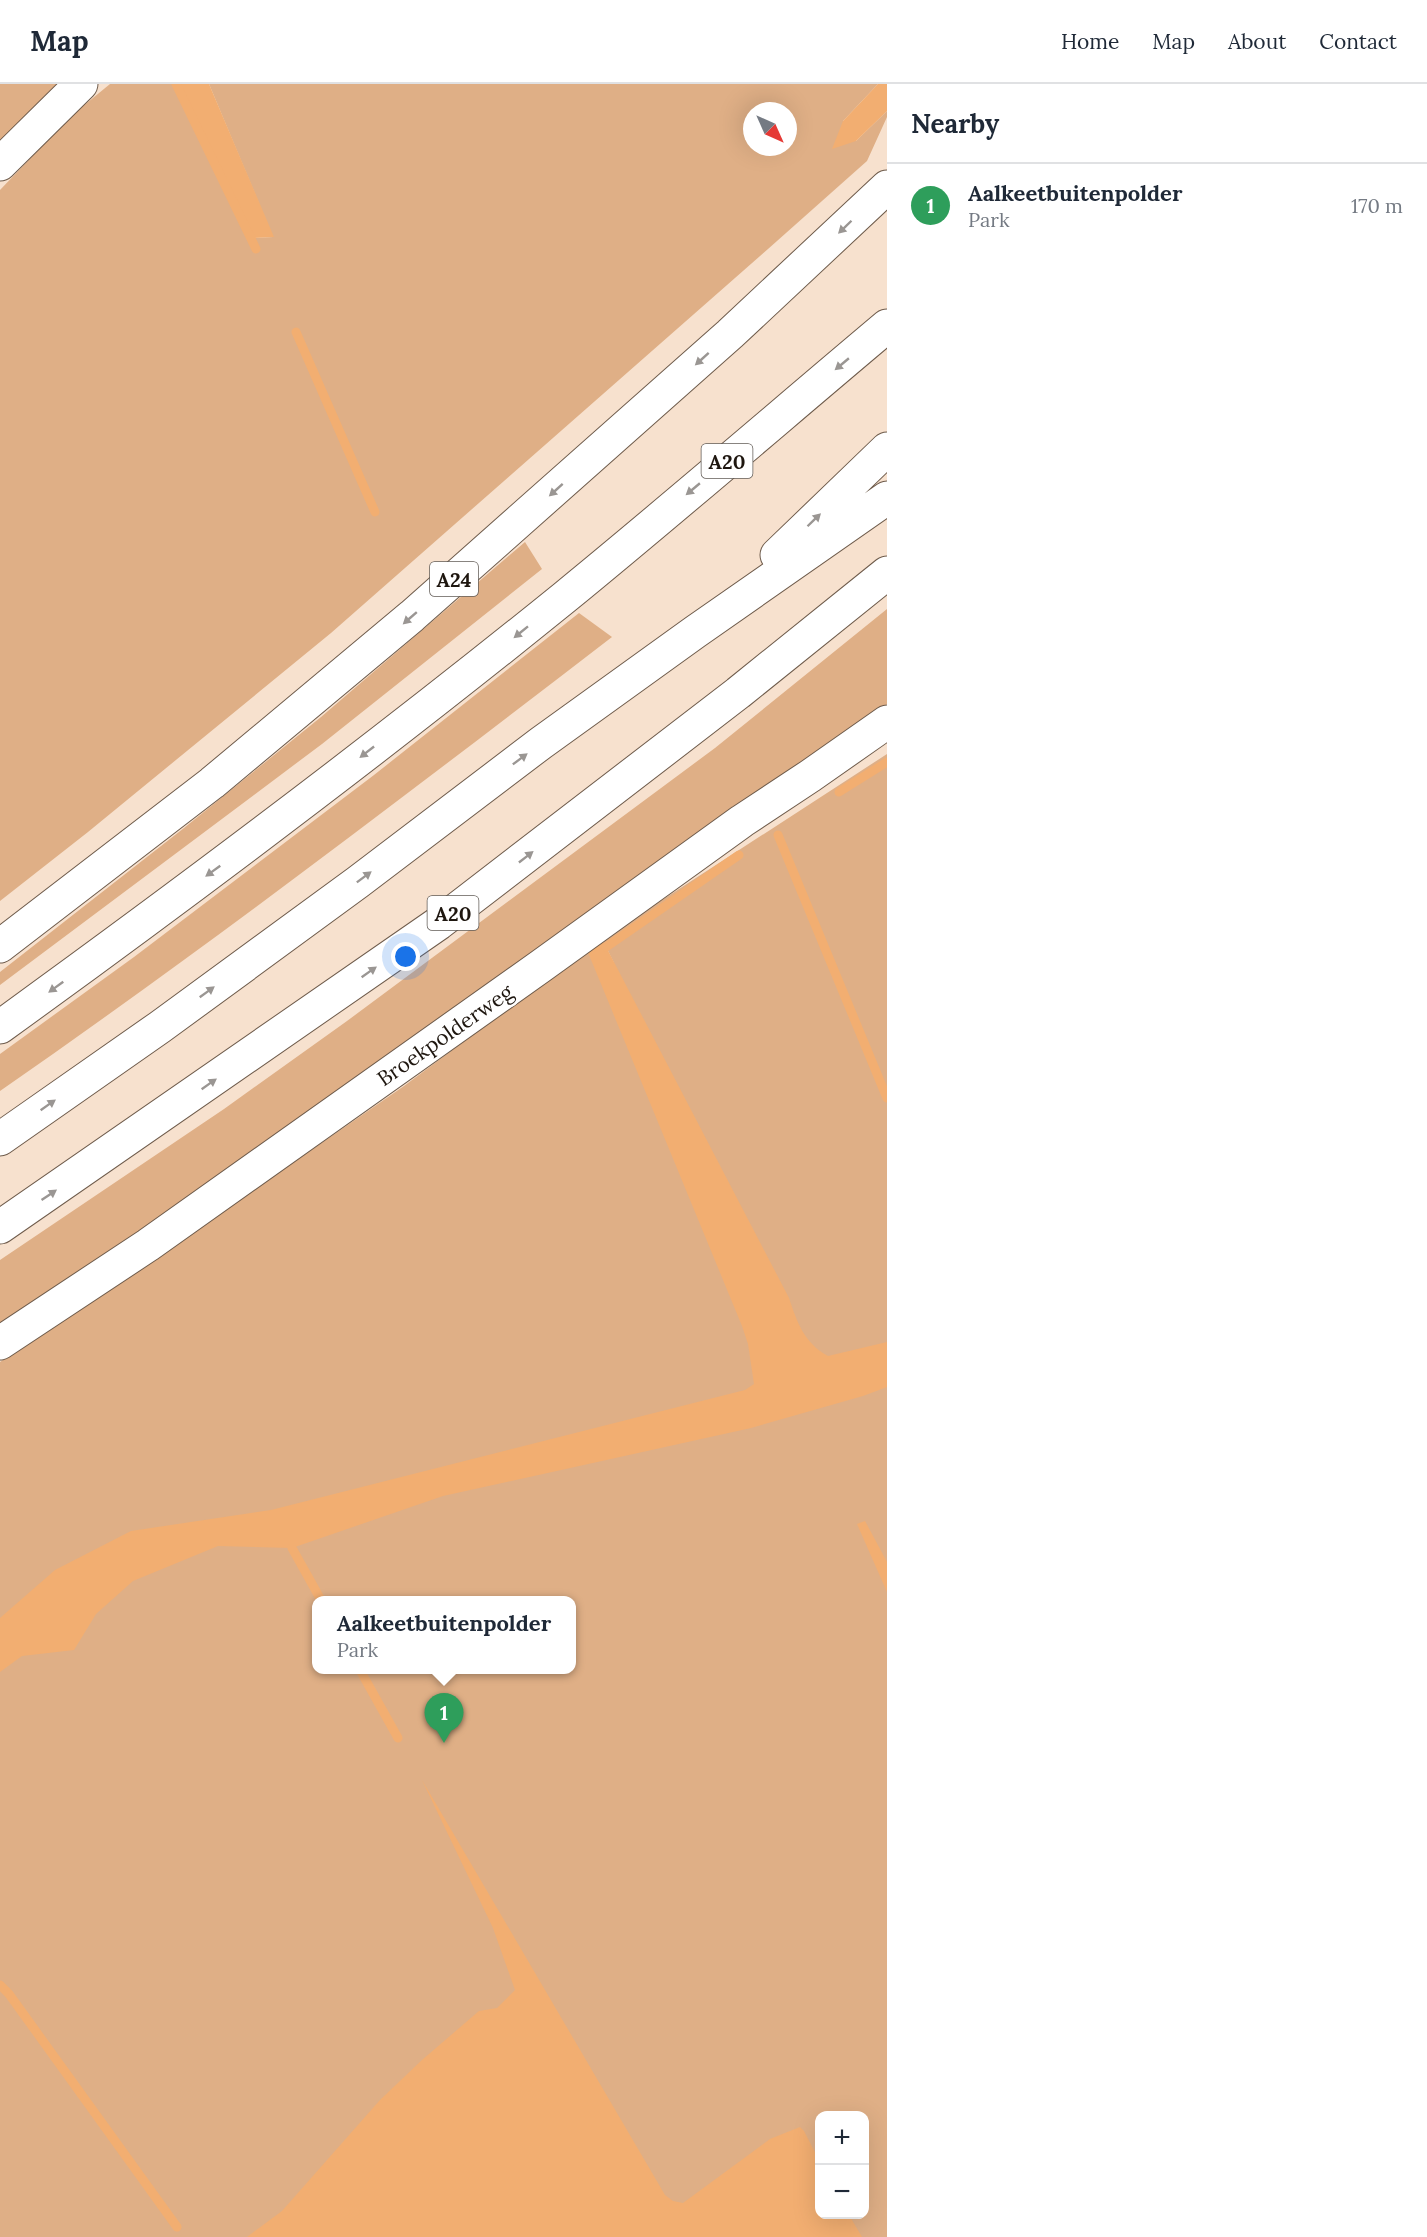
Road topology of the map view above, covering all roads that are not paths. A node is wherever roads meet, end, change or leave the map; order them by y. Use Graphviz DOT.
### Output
graph roads {
  1 [pos="81,84"];
  2 [pos="0,164"];
  3 [pos="887,187"];
  4 [pos="887,326"];
  5 [pos="887,449"];
  6 [pos="887,498"];
  7 [pos="887,573"];
  8 [pos="695,632"];
  9 [pos="887,722"];
  10 [pos="0,946"];
  11 [pos="0,1027"];
  12 [pos="0,1139"];
  13 [pos="0,1227"];
  14 [pos="0,1343"];
  1 -- 2 [label="main road"];
  3 -- 10 [label="main road, A24, one-way"];
  4 -- 11 [label="main road, A20, one-way"];
  8 -- 5 [label="main road, one-way"];
  6 -- 8 [label="main road"];
  13 -- 7 [label="main road, A20, one-way"];
  12 -- 8 [label="main road, one-way"];
  9 -- 14 [label="main road, Broekpolderweg"];
}
